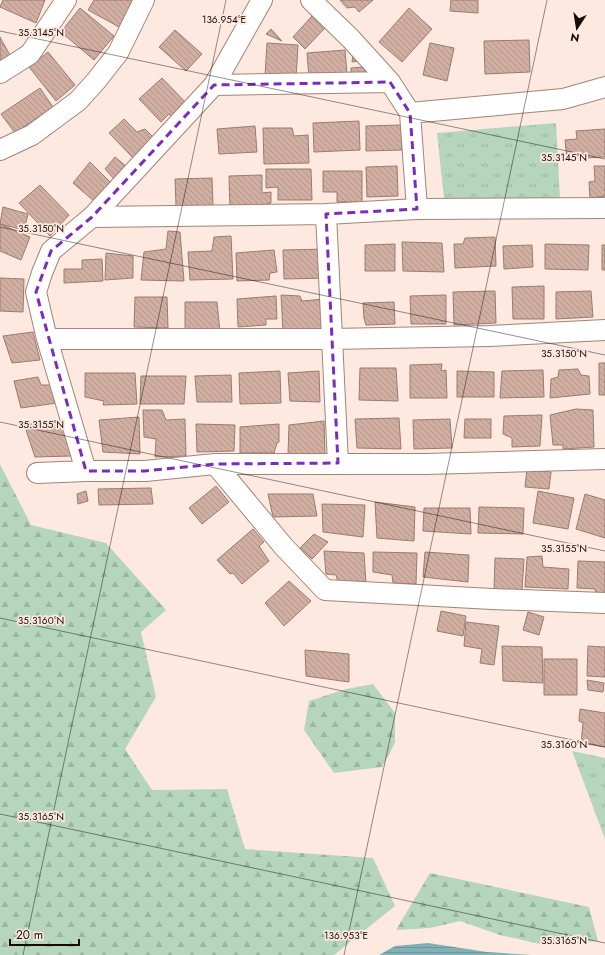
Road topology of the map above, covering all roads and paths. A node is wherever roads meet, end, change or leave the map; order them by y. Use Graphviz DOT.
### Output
graph roads {
  1 [pos="66,0"];
  2 [pos="144,0"];
  3 [pos="262,0"];
  4 [pos="311,0"];
  5 [pos="0,73"];
  6 [pos="390,82"];
  7 [pos="214,85"];
  8 [pos="605,87"];
  9 [pos="410,113"];
  10 [pos="0,150"];
  11 [pos="605,208"];
  12 [pos="417,209"];
  13 [pos="326,214"];
  14 [pos="92,218"];
  15 [pos="605,330"];
  16 [pos="47,339"];
  17 [pos="332,340"];
  18 [pos="605,459"];
  19 [pos="338,463"];
  20 [pos="215,464"];
  21 [pos="86,471"];
  22 [pos="37,474"];
  23 [pos="605,604"];
  1 -- 5 [label="street"];
  2 -- 10 [label="street"];
  3 -- 7 [label="street"];
  4 -- 6 [label="street"];
  6 -- 7 [label="street"];
  6 -- 9 [label="street"];
  7 -- 14 [label="street"];
  8 -- 9 [label="street"];
  9 -- 12 [label="street"];
  11 -- 12 [label="street"];
  12 -- 13 [label="street"];
  13 -- 14 [label="street"];
  13 -- 17 [label="street"];
  14 -- 16 [label="street"];
  15 -- 17 [label="street"];
  16 -- 17 [label="street"];
  16 -- 21 [label="street"];
  17 -- 19 [label="street"];
  18 -- 19 [label="street"];
  19 -- 20 [label="street"];
  20 -- 21 [label="street"];
  20 -- 23 [label="street"];
  21 -- 22 [label="street"];
}
